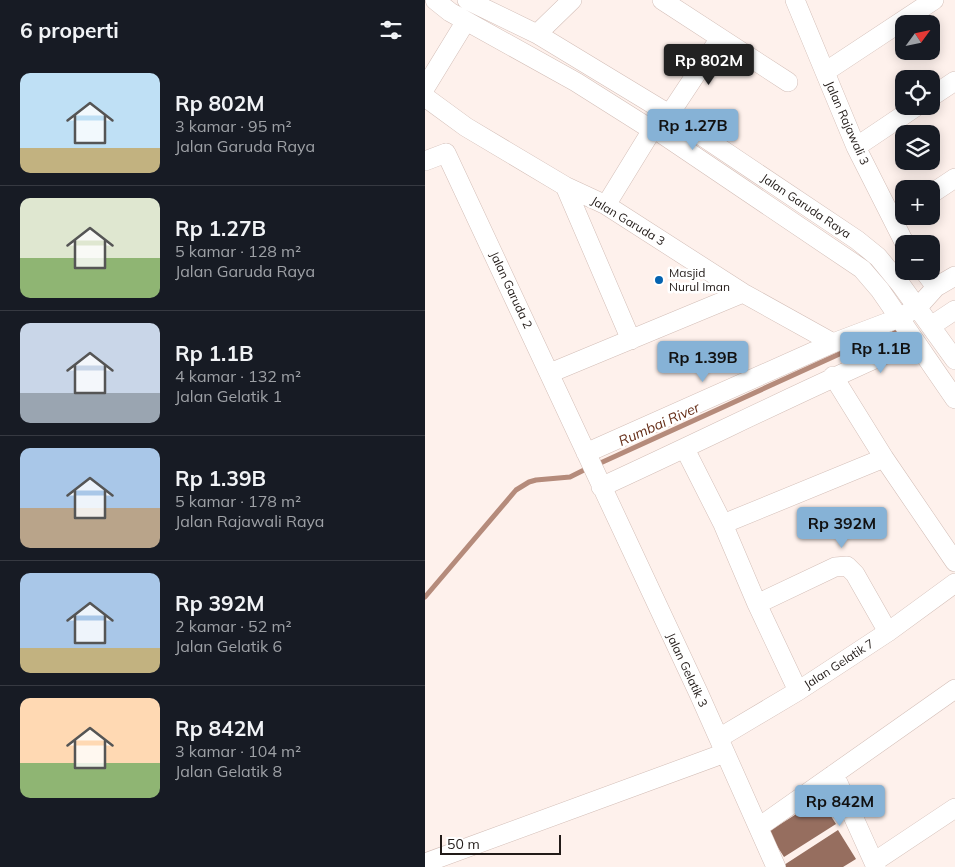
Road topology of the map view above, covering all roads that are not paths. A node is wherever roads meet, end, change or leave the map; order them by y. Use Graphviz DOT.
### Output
graph roads {
  1 [pos="435,0"];
  2 [pos="467,0"];
  3 [pos="573,0"];
  4 [pos="795,0"];
  5 [pos="934,0"];
  6 [pos="670,2"];
  7 [pos="466,21"];
  8 [pos="537,34"];
  9 [pos="720,38"];
  10 [pos="825,72"];
  11 [pos="788,82"];
  12 [pos="955,82"];
  13 [pos="425,88"];
  14 [pos="940,91"];
  15 [pos="425,97"];
  16 [pos="669,114"];
  17 [pos="904,115"];
  18 [pos="466,127"];
  19 [pos="656,131"];
  20 [pos="856,147"];
  21 [pos="446,153"];
  22 [pos="425,160"];
  23 [pos="955,178"];
  24 [pos="565,186"];
  25 [pos="940,188"];
  26 [pos="607,205"];
  27 [pos="895,210"];
  28 [pos="955,276"];
  29 [pos="930,280"];
  30 [pos="936,288"];
  31 [pos="743,293"];
  32 [pos="955,310"];
  33 [pos="925,318"];
  34 [pos="907,331"];
  35 [pos="631,340"];
  36 [pos="833,343"];
  37 [pos="955,360"];
  38 [pos="550,373"];
  39 [pos="833,376"];
  40 [pos="955,400"];
  41 [pos="685,449"];
  42 [pos="587,455"];
  43 [pos="884,458"];
  44 [pos="598,481"];
  45 [pos="723,524"];
  46 [pos="955,562"];
  47 [pos="955,583"];
  48 [pos="757,604"];
  49 [pos="888,632"];
  50 [pos="955,689"];
  51 [pos="798,691"];
  52 [pos="722,746"];
  53 [pos="834,774"];
  54 [pos="955,808"];
  55 [pos="759,826"];
  56 [pos="425,863"];
  57 [pos="875,864"];
  58 [pos="776,867"];
  1 -- 7 [label="street, Jalan Garuda Raya"];
  2 -- 8 [label="street, Jalan Garuda Raya"];
  3 -- 8 [label="street"];
  4 -- 10 [label="street, Jalan Rajawali 3"];
  5 -- 10 [label="street"];
  6 -- 9 [label="street"];
  7 -- 13 [label="street"];
  7 -- 19 [label="street, Jalan Garuda Raya"];
  8 -- 16 [label="street, Jalan Garuda Raya"];
  9 -- 11 [label="street"];
  9 -- 16 [label="street"];
  10 -- 20 [label="street, Jalan Rajawali 3"];
  12 -- 14 [label="street"];
  15 -- 18 [label="street, Jalan Garuda 3"];
  16 -- 19 [label="street"];
  16 -- 33 [label="street, Jalan Garuda Raya"];
  17 -- 20 [label="street"];
  18 -- 21 [label="street"];
  18 -- 24 [label="street, Jalan Garuda 3"];
  19 -- 26 [label="street"];
  19 -- 34 [label="street, Jalan Garuda Raya"];
  20 -- 27 [label="street, Jalan Rajawali 3"];
  21 -- 22 [label="street"];
  21 -- 38 [label="street, Jalan Garuda 2"];
  23 -- 25 [label="street"];
  24 -- 26 [label="street, Jalan Garuda 3"];
  24 -- 35 [label="street"];
  26 -- 31 [label="street, Jalan Garuda 3"];
  28 -- 30 [label="street"];
  29 -- 30 [label="street"];
  30 -- 33 [label="street"];
  31 -- 35 [label="street"];
  31 -- 36 [label="street, Jalan Garuda 3"];
  32 -- 33 [label="street"];
  33 -- 34 [label="street"];
  33 -- 37 [label="street, Jalan Garuda Raya"];
  34 -- 36 [label="street"];
  34 -- 39 [label="street"];
  34 -- 40 [label="street, Jalan Garuda Raya"];
  35 -- 38 [label="street"];
  36 -- 42 [label="street"];
  38 -- 42 [label="street, Jalan Garuda 2"];
  39 -- 41 [label="street"];
  39 -- 43 [label="street"];
  41 -- 44 [label="street"];
  41 -- 45 [label="street"];
  42 -- 44 [label="street, Jalan Gelatik 3"];
  43 -- 45 [label="street"];
  43 -- 46 [label="street"];
  44 -- 52 [label="street, Jalan Gelatik 3"];
  45 -- 48 [label="street"];
  47 -- 49 [label="street, Jalan Gelatik 7"];
  48 -- 49 [label="street"];
  48 -- 51 [label="street"];
  49 -- 51 [label="street, Jalan Gelatik 7"];
  50 -- 53 [label="street"];
  51 -- 52 [label="street, Jalan Gelatik 7"];
  52 -- 55 [label="street, Jalan Gelatik 3"];
  52 -- 56 [label="street, Jalan Gelatik 7"];
  53 -- 55 [label="street"];
  53 -- 57 [label="street"];
  54 -- 57 [label="street"];
  55 -- 58 [label="street, Jalan Gelatik 3"];
}
